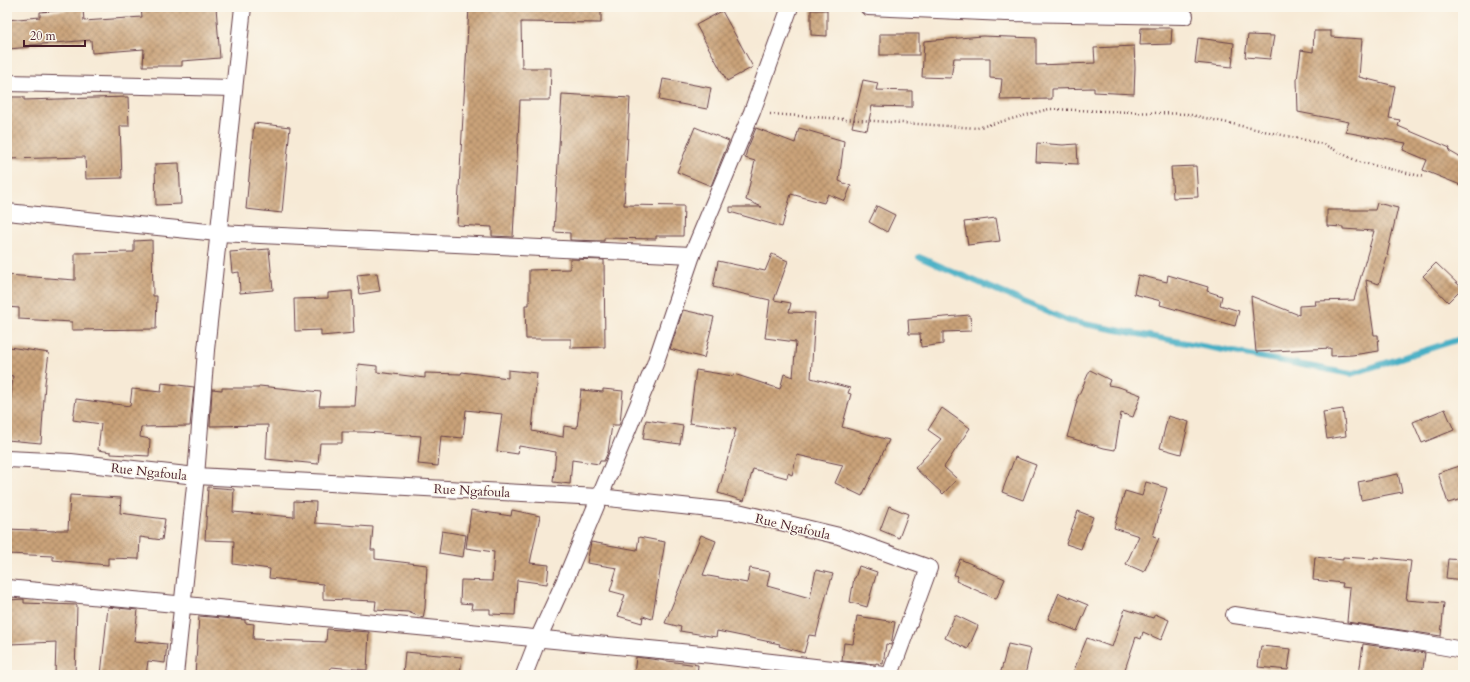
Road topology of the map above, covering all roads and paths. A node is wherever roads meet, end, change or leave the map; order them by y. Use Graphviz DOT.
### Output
graph roads {
  1 [pos="243,7"];
  2 [pos="790,7"];
  3 [pos="868,7"];
  4 [pos="1185,16"];
  5 [pos="7,82"];
  6 [pos="234,88"];
  7 [pos="752,112"];
  8 [pos="1425,177"];
  9 [pos="7,212"];
  10 [pos="218,233"];
  11 [pos="692,255"];
  12 [pos="7,459"];
  13 [pos="196,476"];
  14 [pos="599,497"];
  15 [pos="7,588"];
  16 [pos="182,604"];
  17 [pos="1234,615"];
  18 [pos="538,639"];
  19 [pos="1463,650"];
  20 [pos="175,675"];
  21 [pos="524,675"];
  22 [pos="884,675"];
  23 [pos="890,675"];
  1 -- 6 [label="street"];
  2 -- 7 [label="street"];
  3 -- 4 [label="street"];
  5 -- 6 [label="street"];
  6 -- 10 [label="street"];
  7 -- 8 [label="path"];
  7 -- 11 [label="street"];
  9 -- 10 [label="street"];
  10 -- 11 [label="street"];
  10 -- 13 [label="street"];
  11 -- 14 [label="street"];
  12 -- 13 [label="street, Rue Ngafoula"];
  13 -- 14 [label="street, Rue Ngafoula"];
  13 -- 16 [label="street"];
  14 -- 18 [label="street"];
  14 -- 23 [label="street, Rue Ngafoula"];
  15 -- 16 [label="street"];
  16 -- 18 [label="street"];
  16 -- 20 [label="street"];
  17 -- 19 [label="street"];
  18 -- 21 [label="street"];
  18 -- 22 [label="street"];
}
